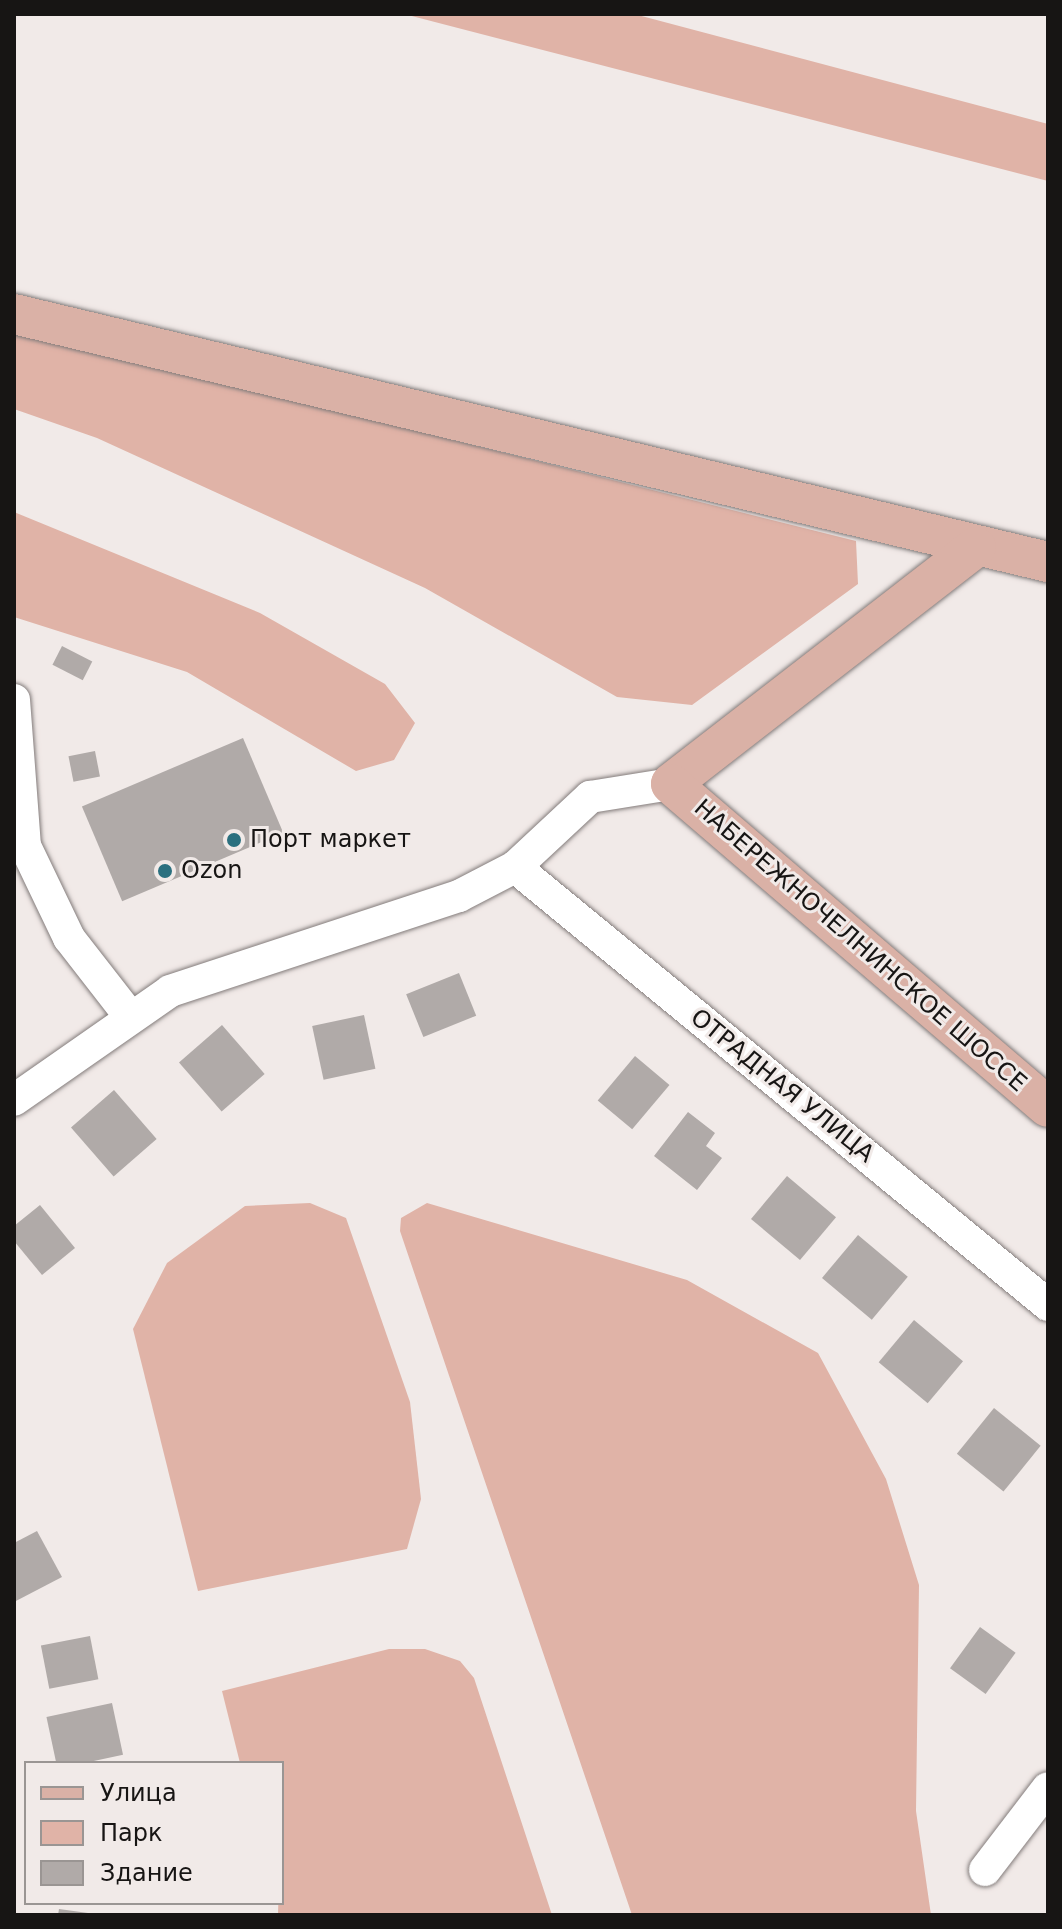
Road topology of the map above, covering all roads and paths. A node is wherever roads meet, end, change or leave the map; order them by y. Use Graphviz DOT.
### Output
graph roads {
  1 [pos="14,314"];
  2 [pos="976,547"];
  3 [pos="1048,562"];
  4 [pos="14,700"];
  5 [pos="671,784"];
  6 [pos="515,867"];
  7 [pos="129,1015"];
  8 [pos="14,1100"];
  9 [pos="1048,1107"];
  10 [pos="1048,1305"];
  11 [pos="1048,1788"];
  12 [pos="985,1870"];
  1 -- 2 [label="main road"];
  2 -- 3 [label="main road"];
  2 -- 5 [label="main road"];
  4 -- 7 [label="street"];
  5 -- 6 [label="street"];
  5 -- 9 [label="main road, НАБЕРЕЖНОЧЕЛНИНСКОЕ ШОССЕ"];
  6 -- 7 [label="street"];
  6 -- 10 [label="street, ОТРАДНАЯ УЛИЦА"];
  7 -- 8 [label="street"];
  11 -- 12 [label="street"];
}
